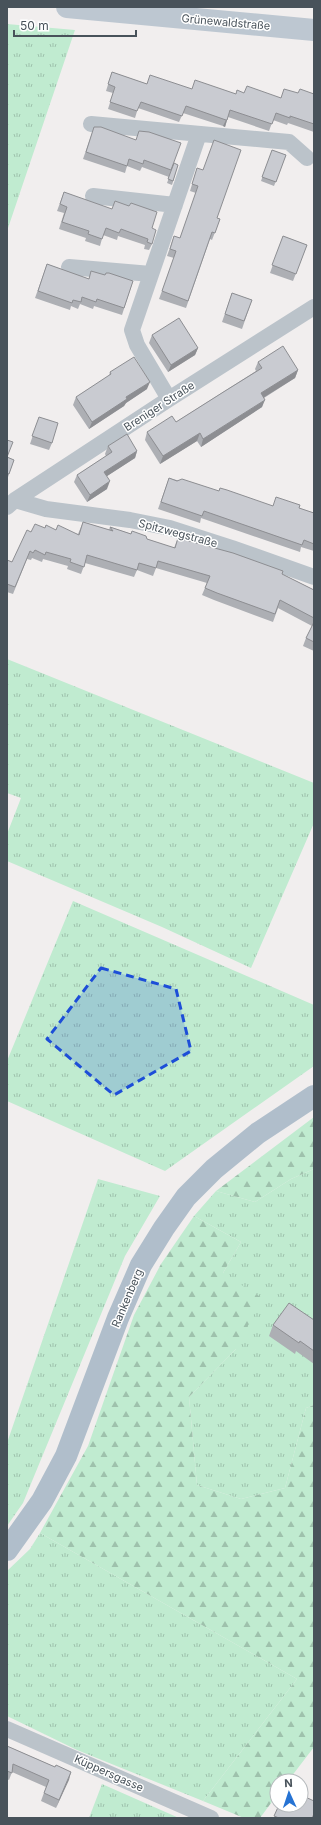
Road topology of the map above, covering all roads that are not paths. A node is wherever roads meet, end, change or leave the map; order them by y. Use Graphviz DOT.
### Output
graph roads {
  1 [pos="77,7"];
  2 [pos="314,30"];
  3 [pos="91,124"];
  4 [pos="199,134"];
  5 [pos="307,158"];
  6 [pos="93,196"];
  7 [pos="175,205"];
  8 [pos="68,266"];
  9 [pos="151,274"];
  10 [pos="314,307"];
  11 [pos="168,399"];
  12 [pos="11,503"];
  13 [pos="314,576"];
  14 [pos="314,1096"];
  15 [pos="7,1550"];
  16 [pos="7,1729"];
  17 [pos="211,1818"];
  1 -- 2 [label="main road, Grünewaldstraße"];
  3 -- 4 [label="street"];
  4 -- 5 [label="street"];
  4 -- 7 [label="street"];
  6 -- 7 [label="street"];
  7 -- 9 [label="street"];
  8 -- 9 [label="street"];
  9 -- 11 [label="street"];
  10 -- 11 [label="street, Breniger Straße"];
  11 -- 12 [label="street, Breniger Straße"];
  12 -- 13 [label="street, Spitzwegstraße"];
  14 -- 15 [label="main road, Rankenberg"];
  16 -- 17 [label="street, Küppersgasse"];
}
